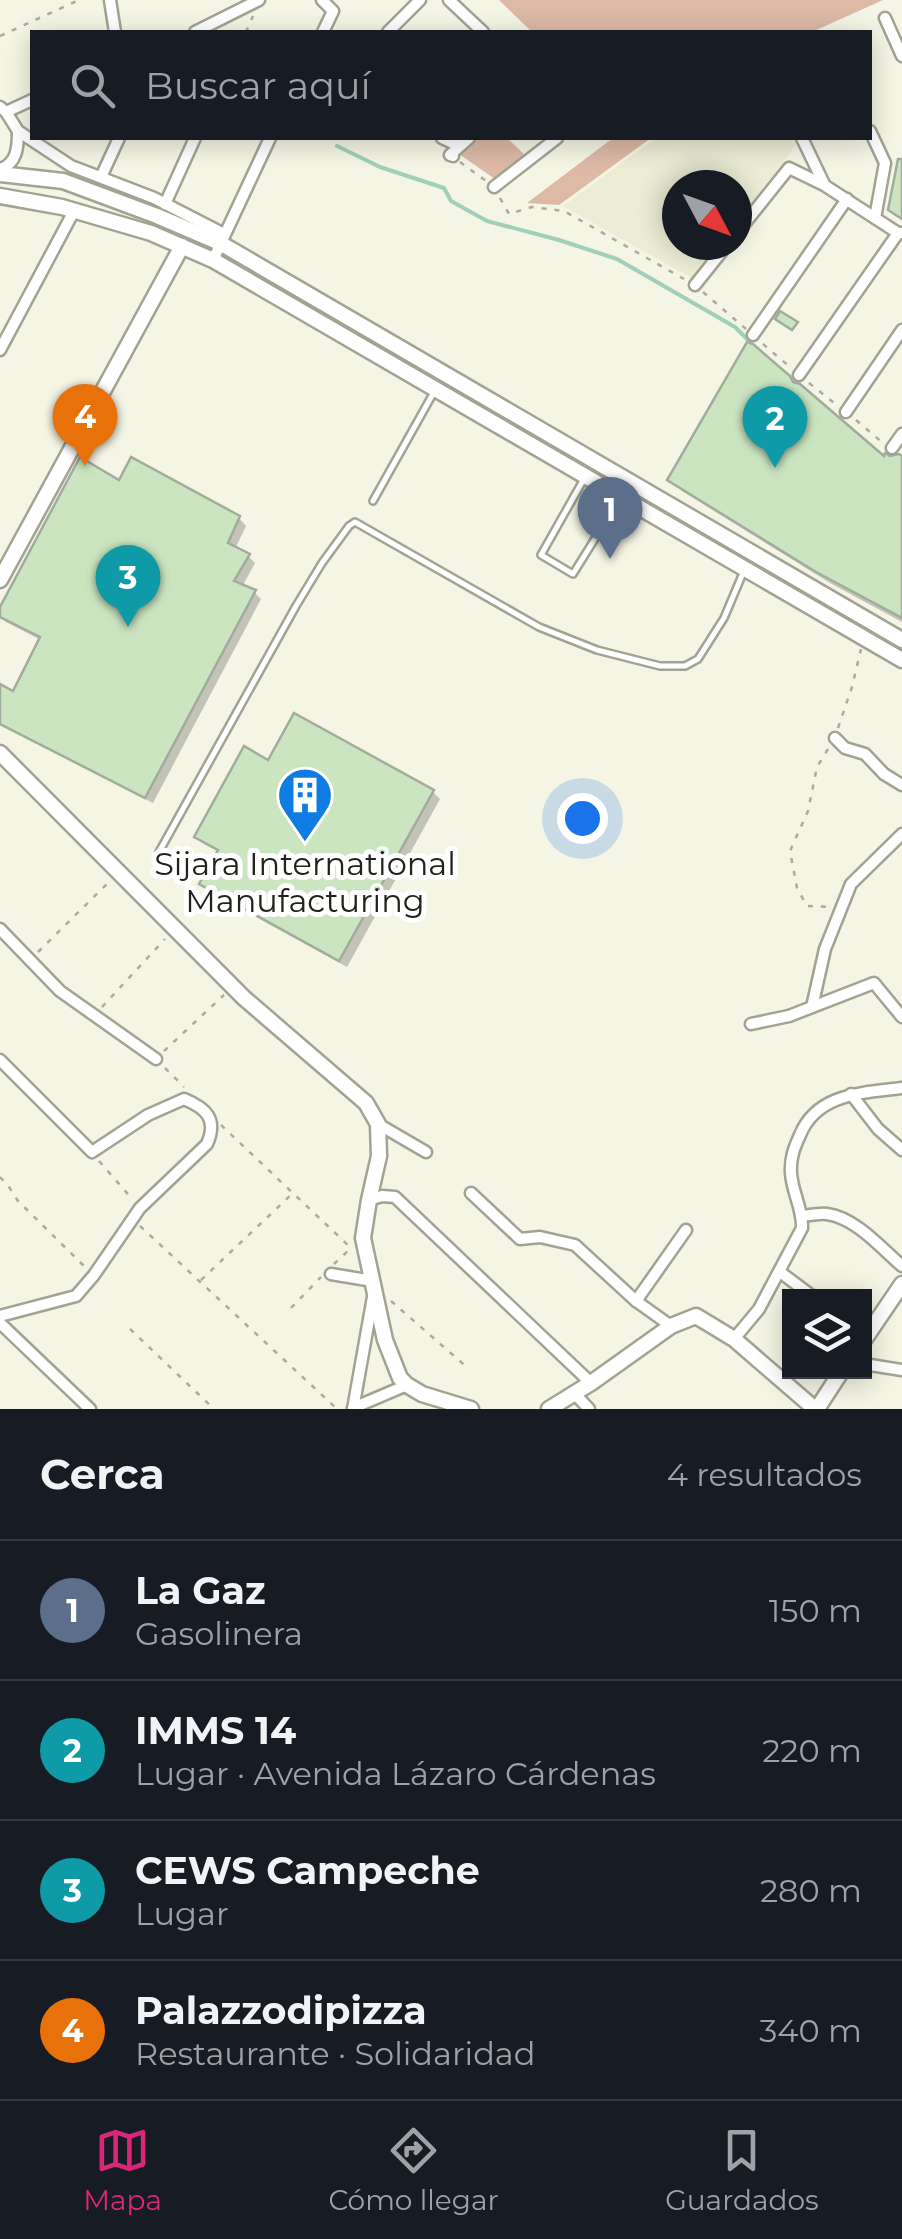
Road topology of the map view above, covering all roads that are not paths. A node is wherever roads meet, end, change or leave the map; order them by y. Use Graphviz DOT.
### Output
graph roads {
  1 [pos="110,0"];
  2 [pos="259,0"];
  3 [pos="420,0"];
  4 [pos="449,0"];
  5 [pos="329,2"];
  6 [pos="885,18"];
  7 [pos="115,30"];
  8 [pos="199,30"];
  9 [pos="324,30"];
  10 [pos="390,30"];
  11 [pos="480,30"];
  12 [pos="902,56"];
  13 [pos="30,101"];
  14 [pos="3,110"];
  15 [pos="18,132"];
  16 [pos="872,135"];
  17 [pos="30,140"];
  18 [pos="31,140"];
  19 [pos="118,140"];
  20 [pos="194,140"];
  21 [pos="269,140"];
  22 [pos="554,140"];
  23 [pos="803,140"];
  24 [pos="66,162"];
  25 [pos="0,171"];
  26 [pos="101,176"];
  27 [pos="63,180"];
  28 [pos="824,185"];
  29 [pos="494,187"];
  30 [pos="0,196"];
  31 [pos="847,199"];
  32 [pos="164,204"];
  33 [pos="74,210"];
  34 [pos="752,214"];
  35 [pos="875,218"];
  36 [pos="190,230"];
  37 [pos="900,233"];
  38 [pos="222,239"];
  39 [pos="182,246"];
  40 [pos="213,260"];
  41 [pos="715,260"];
  42 [pos="695,285"];
  43 [pos="902,330"];
  44 [pos="753,335"];
  45 [pos="0,350"];
  46 [pos="800,375"];
  47 [pos="436,390"];
  48 [pos="846,412"];
  49 [pos="902,434"];
  50 [pos="892,448"];
  51 [pos="585,476"];
  52 [pos="621,497"];
  53 [pos="373,500"];
  54 [pos="696,520"];
  55 [pos="687,536"];
  56 [pos="745,569"];
  57 [pos="782,570"];
  58 [pos="0,580"];
  59 [pos="774,586"];
  60 [pos="902,640"];
  61 [pos="902,660"];
  62 [pos="835,738"];
  63 [pos="2,761"];
  64 [pos="902,785"];
  65 [pos="902,834"];
  66 [pos="159,852"];
  67 [pos="0,929"];
  68 [pos="812,1007"];
  69 [pos="902,1017"];
  70 [pos="751,1024"];
  71 [pos="156,1058"];
  72 [pos="0,1060"];
  73 [pos="902,1088"];
  74 [pos="851,1094"];
  75 [pos="378,1124"];
  76 [pos="902,1150"];
  77 [pos="426,1152"];
  78 [pos="472,1192"];
  79 [pos="369,1200"];
  80 [pos="802,1216"];
  81 [pos="686,1230"];
  82 [pos="902,1266"];
  83 [pos="780,1272"];
  84 [pos="332,1274"];
  85 [pos="374,1284"];
  86 [pos="902,1284"];
  87 [pos="803,1289"];
  88 [pos="636,1301"];
  89 [pos="0,1320"];
  90 [pos="671,1326"];
  91 [pos="872,1329"];
  92 [pos="734,1339"];
  93 [pos="872,1365"];
  94 [pos="902,1370"];
  95 [pos="836,1379"];
  96 [pos="590,1383"];
  97 [pos="406,1385"];
  98 [pos="574,1393"];
  99 [pos="353,1408"];
  100 [pos="90,1409"];
  101 [pos="470,1409"];
  102 [pos="548,1409"];
  103 [pos="590,1409"];
  104 [pos="816,1409"];
  1 -- 7 [label="street"];
  2 -- 8 [label="street"];
  3 -- 10 [label="street"];
  4 -- 11 [label="street"];
  5 -- 9 [label="street"];
  6 -- 12 [label="street"];
  13 -- 14 [label="street"];
  14 -- 15 [label="street"];
  15 -- 17 [label="street"];
  15 -- 25 [label="street"];
  16 -- 35 [label="street"];
  18 -- 24 [label="street"];
  19 -- 26 [label="street"];
  20 -- 32 [label="street"];
  21 -- 38 [label="street"];
  22 -- 29 [label="street"];
  23 -- 28 [label="street"];
  24 -- 26 [label="street"];
  24 -- 27 [label="street"];
  25 -- 27 [label="main road"];
  26 -- 32 [label="street"];
  27 -- 36 [label="main road"];
  28 -- 31 [label="street"];
  28 -- 34 [label="street"];
  30 -- 33 [label="main road"];
  31 -- 35 [label="street"];
  31 -- 44 [label="street"];
  32 -- 38 [label="street"];
  33 -- 39 [label="main road"];
  33 -- 45 [label="street"];
  35 -- 37 [label="street"];
  36 -- 38 [label="main road"];
  36 -- 39 [label="street"];
  37 -- 46 [label="street"];
  38 -- 40 [label="street"];
  38 -- 54 [label="main road"];
  39 -- 40 [label="main road"];
  39 -- 58 [label="main road"];
  40 -- 47 [label="main road"];
  41 -- 42 [label="street"];
  43 -- 48 [label="street"];
  47 -- 51 [label="main road"];
  47 -- 53 [label="lane"];
  49 -- 50 [label="street"];
  51 -- 52 [label="main road"];
  51 -- 52 [label="lane"];
  52 -- 55 [label="main road"];
  54 -- 55 [label="main road"];
  54 -- 57 [label="main road"];
  55 -- 56 [label="main road"];
  56 -- 59 [label="main road"];
  56 -- 66 [label="lane"];
  57 -- 59 [label="main road"];
  57 -- 60 [label="main road"];
  59 -- 61 [label="main road"];
  62 -- 64 [label="street"];
  63 -- 75 [label="main road"];
  65 -- 68 [label="street"];
  67 -- 71 [label="street"];
  68 -- 69 [label="street"];
  68 -- 70 [label="street"];
  72 -- 89 [label="street"];
  73 -- 74 [label="street"];
  74 -- 76 [label="street"];
  74 -- 80 [label="street"];
  75 -- 77 [label="street"];
  75 -- 79 [label="main road"];
  78 -- 88 [label="street"];
  79 -- 85 [label="main road"];
  79 -- 96 [label="street"];
  80 -- 82 [label="street"];
  80 -- 83 [label="street"];
  81 -- 88 [label="street"];
  83 -- 87 [label="street"];
  83 -- 92 [label="street"];
  84 -- 85 [label="street"];
  85 -- 97 [label="main road"];
  85 -- 99 [label="street"];
  86 -- 91 [label="main road"];
  88 -- 90 [label="street"];
  89 -- 100 [label="street"];
  90 -- 92 [label="main road"];
  90 -- 96 [label="main road"];
  92 -- 104 [label="main road"];
  93 -- 94 [label="street"];
  95 -- 104 [label="main road"];
  96 -- 98 [label="main road"];
  97 -- 99 [label="street"];
  97 -- 101 [label="main road"];
  98 -- 102 [label="main road"];
  98 -- 103 [label="street"];
}
